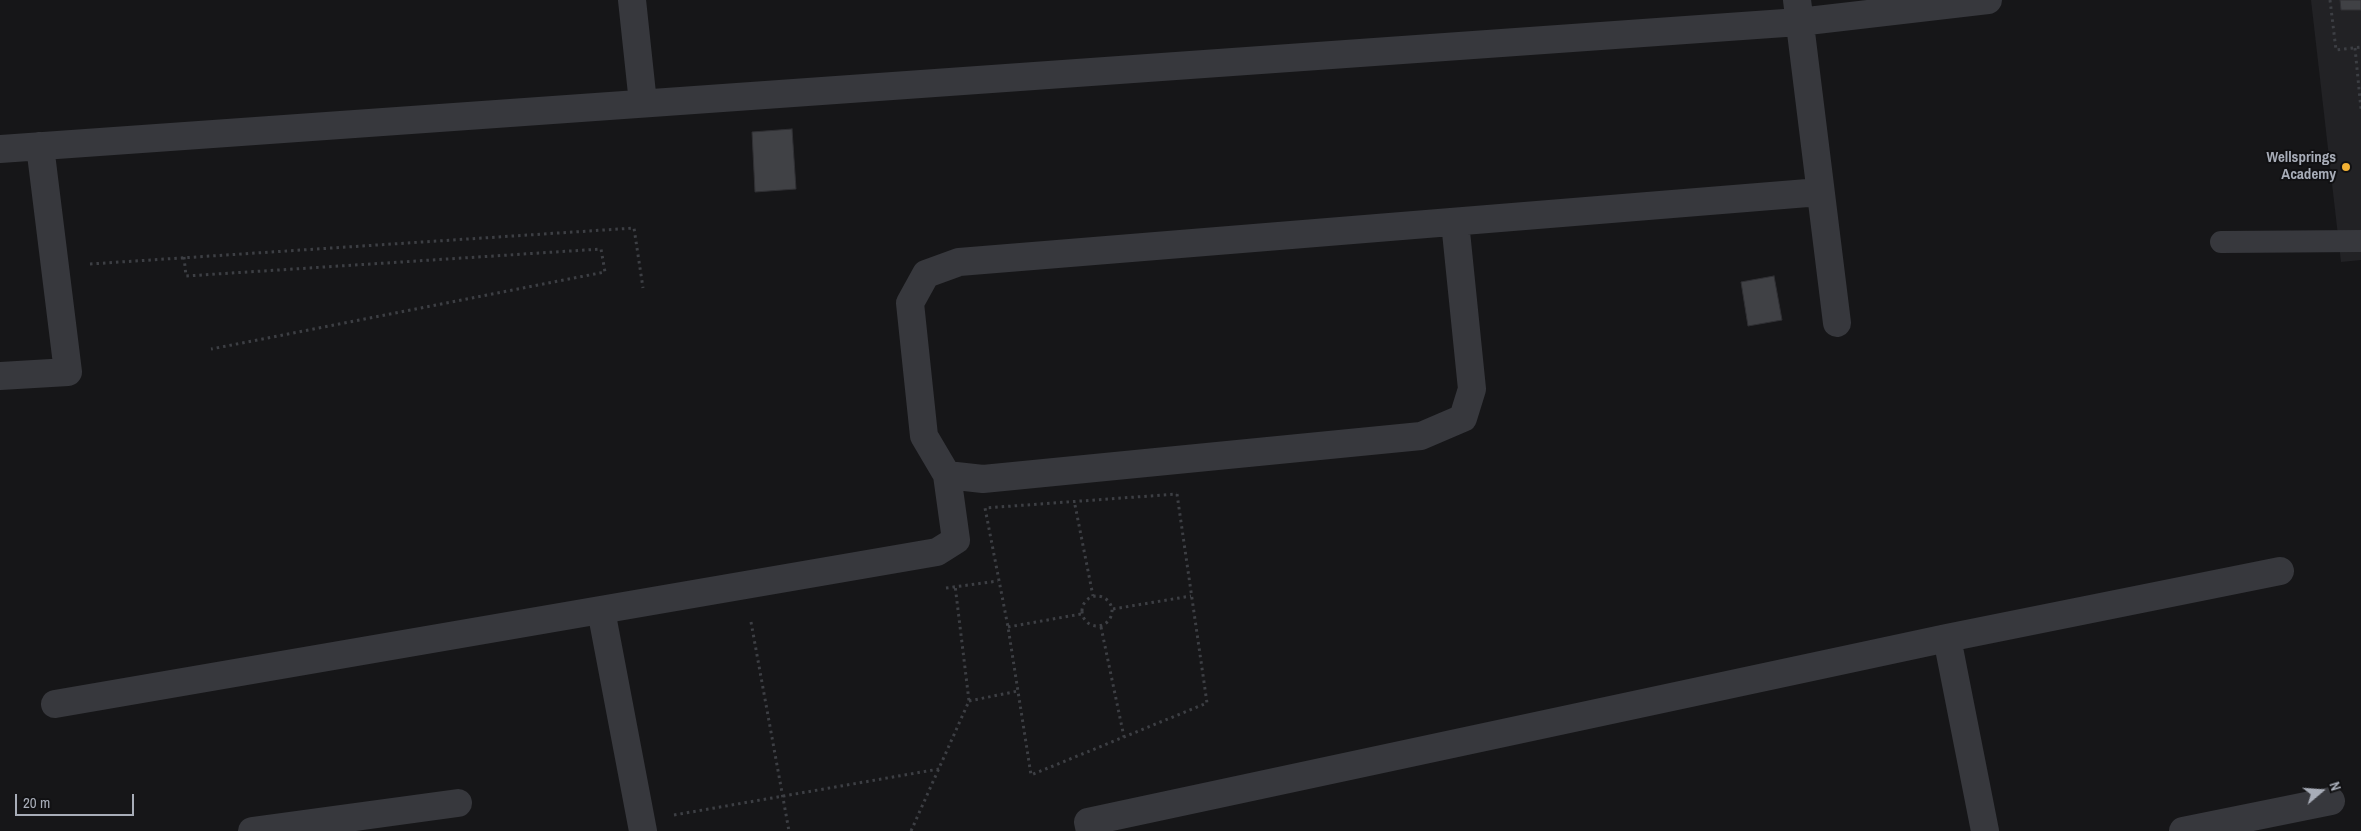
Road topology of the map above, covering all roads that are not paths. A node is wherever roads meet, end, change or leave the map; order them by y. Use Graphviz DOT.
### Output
graph roads {
  1 [pos="632,0"];
  2 [pos="1988,0"];
  3 [pos="1798,11"];
  4 [pos="643,104"];
  5 [pos="40,146"];
  6 [pos="0,149"];
  7 [pos="1820,192"];
  8 [pos="1454,222"];
  9 [pos="2361,241"];
  10 [pos="2221,242"];
  11 [pos="1837,323"];
  12 [pos="0,376"];
  13 [pos="947,475"];
  14 [pos="2280,571"];
  15 [pos="601,610"];
  16 [pos="1947,638"];
  17 [pos="55,704"];
  18 [pos="2331,801"];
  19 [pos="458,803"];
  20 [pos="252,831"];
  21 [pos="643,831"];
  22 [pos="1090,831"];
  23 [pos="1985,831"];
  24 [pos="2183,831"];
  1 -- 4 [label="street"];
  2 -- 3 [label="street"];
  3 -- 4 [label="street"];
  3 -- 7 [label="street"];
  4 -- 5 [label="street"];
  5 -- 6 [label="street"];
  5 -- 12 [label="street"];
  7 -- 8 [label="street"];
  7 -- 11 [label="street"];
  8 -- 13 [label="street"];
  8 -- 13 [label="street"];
  9 -- 10 [label="lane"];
  13 -- 15 [label="street"];
  14 -- 16 [label="street"];
  15 -- 17 [label="street"];
  15 -- 21 [label="street"];
  16 -- 22 [label="street"];
  16 -- 23 [label="street"];
  18 -- 24 [label="street"];
  19 -- 20 [label="street"];
}
